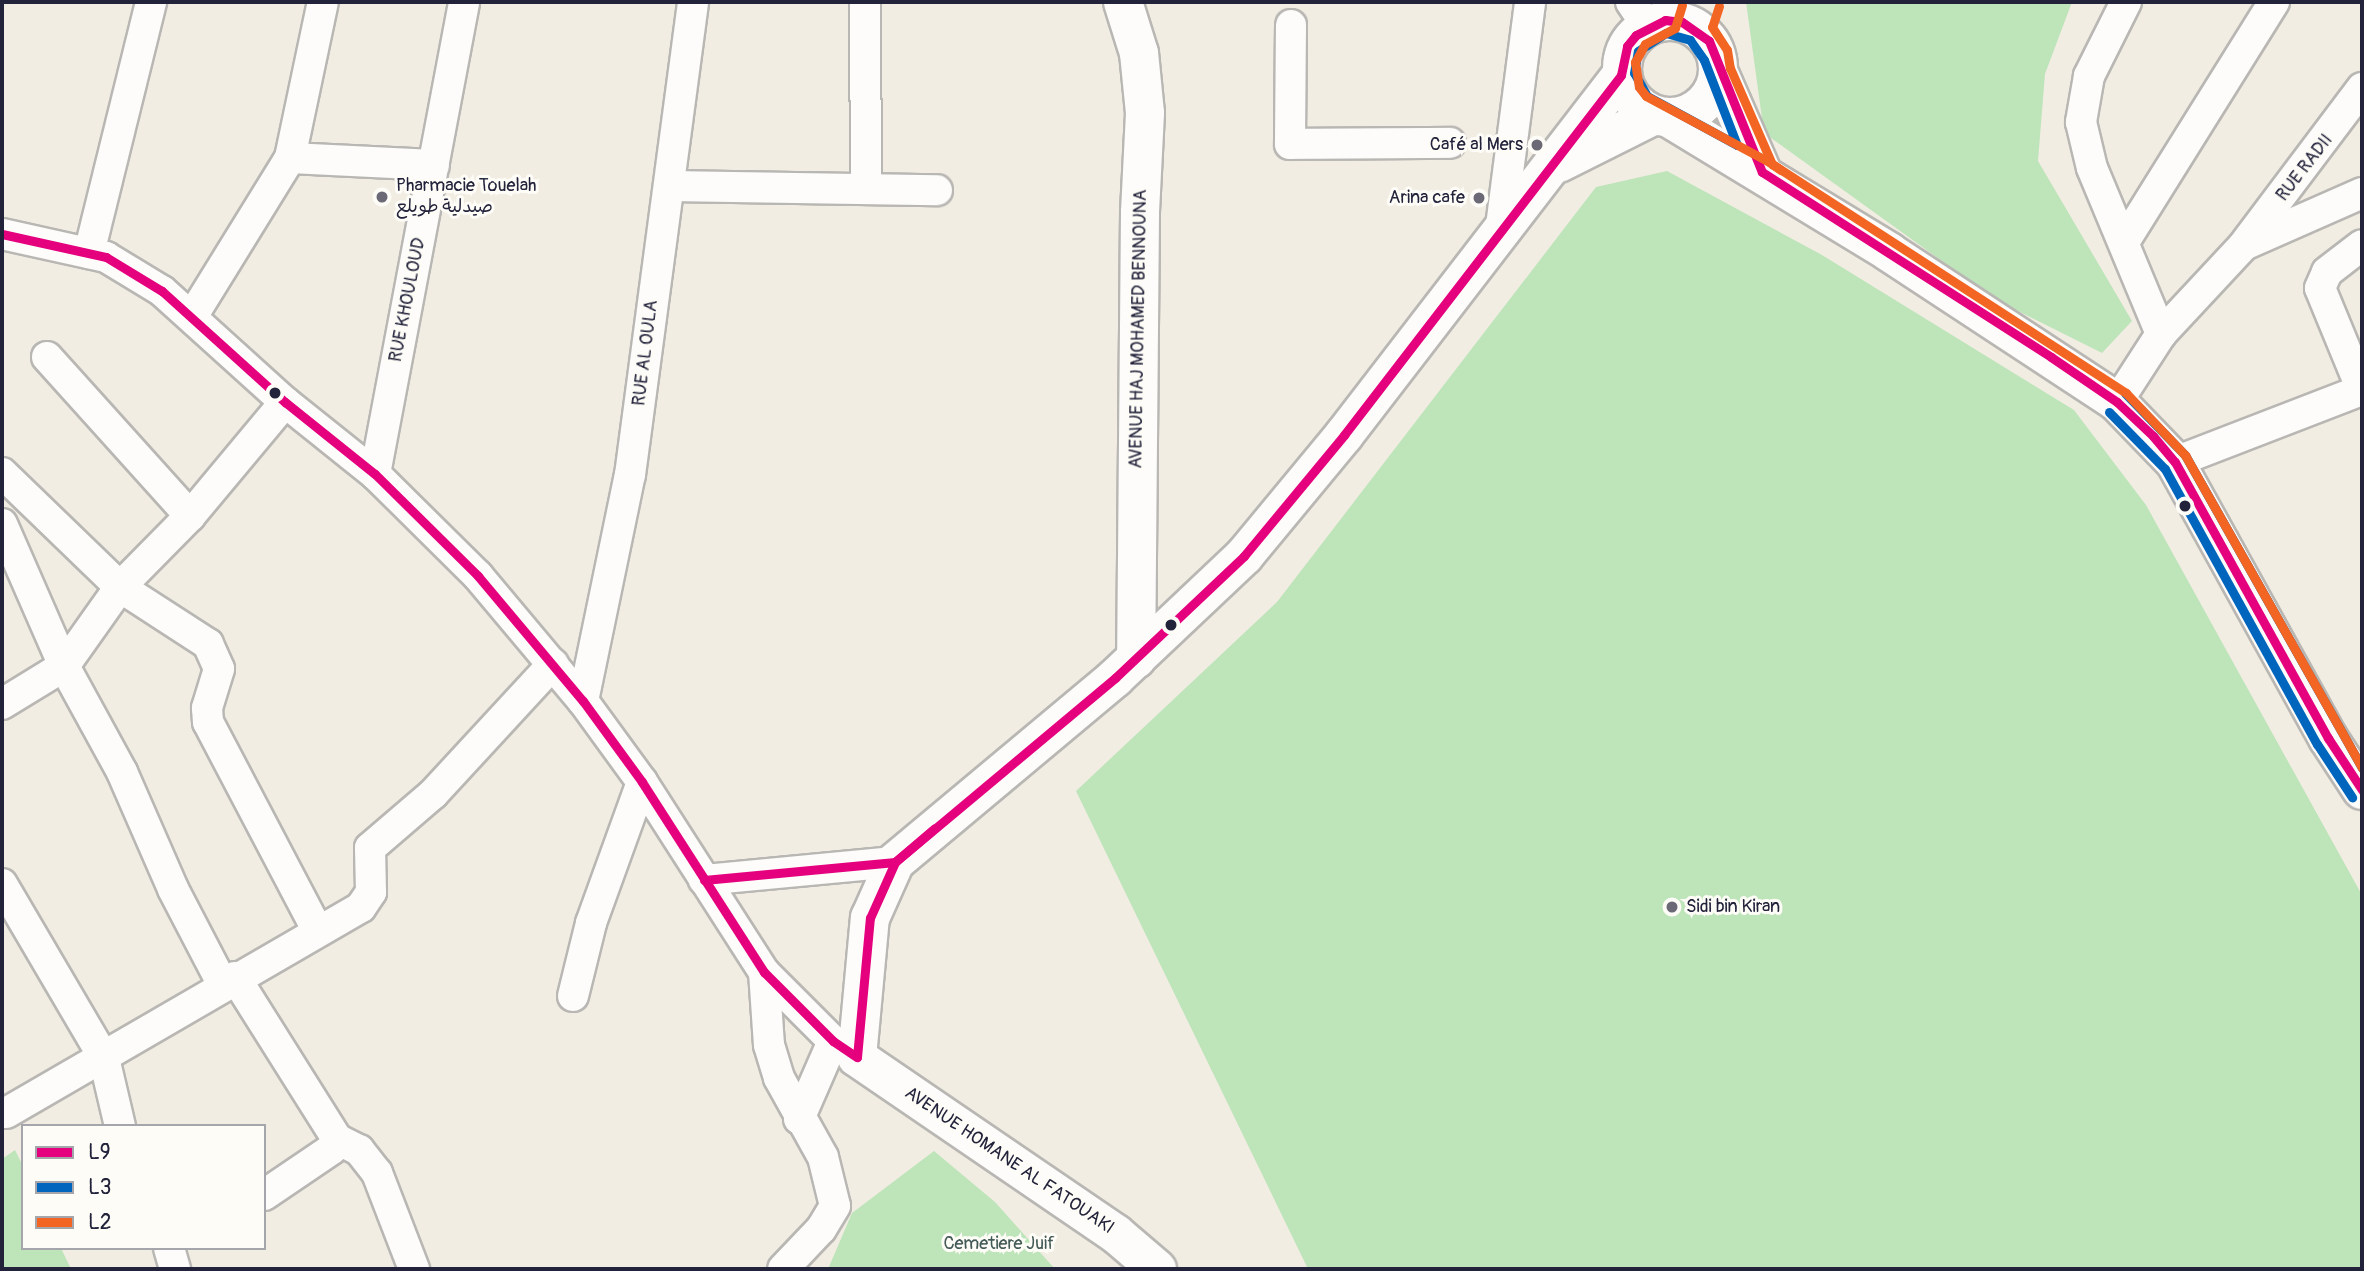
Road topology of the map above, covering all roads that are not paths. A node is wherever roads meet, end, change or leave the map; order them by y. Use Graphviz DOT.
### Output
graph roads {
  1 [pos="151,2"];
  2 [pos="323,2"];
  3 [pos="464,2"];
  4 [pos="693,2"];
  5 [pos="865,2"];
  6 [pos="1123,2"];
  7 [pos="1530,2"];
  8 [pos="2126,2"];
  9 [pos="2274,2"];
  10 [pos="1670,14"];
  11 [pos="1291,25"];
  12 [pos="1718,71"];
  13 [pos="1621,75"];
  14 [pos="2362,89"];
  15 [pos="1662,117"];
  16 [pos="1450,143"];
  17 [pos="290,158"];
  18 [pos="434,165"];
  19 [pos="1548,170"];
  20 [pos="1762,172"];
  21 [pos="669,186"];
  22 [pos="866,188"];
  23 [pos="937,190"];
  24 [pos="2362,193"];
  25 [pos="2,234"];
  26 [pos="1500,236"];
  27 [pos="2124,242"];
  28 [pos="2244,245"];
  29 [pos="2362,245"];
  30 [pos="89,253"];
  31 [pos="193,315"];
  32 [pos="2161,334"];
  33 [pos="47,357"];
  34 [pos="2362,390"];
  35 [pos="285,402"];
  36 [pos="2117,402"];
  37 [pos="2175,462"];
  38 [pos="2,473"];
  39 [pos="375,474"];
  40 [pos="190,516"];
  41 [pos="2,524"];
  42 [pos="120,587"];
  43 [pos="1136,659"];
  44 [pos="553,664"];
  45 [pos="64,666"];
  46 [pos="583,702"];
  47 [pos="2,705"];
  48 [pos="642,782"];
  49 [pos="2362,790"];
  50 [pos="895,862"];
  51 [pos="704,880"];
  52 [pos="2,884"];
  53 [pos="317,930"];
  54 [pos="764,972"];
  55 [pos="229,981"];
  56 [pos="573,996"];
  57 [pos="845,1049"];
  58 [pos="104,1058"];
  59 [pos="6,1113"];
  60 [pos="799,1119"];
  61 [pos="120,1124"];
  62 [pos="337,1139"];
  63 [pos="266,1194"];
  64 [pos="170,1250"];
  65 [pos="175,1269"];
  66 [pos="414,1269"];
  67 [pos="783,1269"];
  68 [pos="1157,1269"];
  1 -- 30 [label="street"];
  2 -- 17 [label="street"];
  3 -- 18 [label="street, RUE KHOULOUD"];
  4 -- 21 [label="street, RUE AL OULA"];
  5 -- 22 [label="street"];
  6 -- 43 [label="street, AVENUE HAJ MOHAMED BENNOUNA"];
  7 -- 26 [label="street"];
  8 -- 27 [label="street"];
  9 -- 27 [label="street"];
  10 -- 12 [label="street"];
  10 -- 13 [label="street"];
  11 -- 16 [label="street"];
  12 -- 15 [label="street"];
  12 -- 20 [label="street"];
  13 -- 15 [label="street"];
  13 -- 19 [label="street"];
  14 -- 28 [label="street, RUE RADII"];
  15 -- 19 [label="street"];
  15 -- 20 [label="street"];
  17 -- 18 [label="street"];
  17 -- 31 [label="street"];
  18 -- 39 [label="street, RUE KHOULOUD"];
  19 -- 26 [label="street"];
  20 -- 36 [label="street"];
  21 -- 22 [label="street"];
  21 -- 46 [label="street, RUE AL OULA"];
  22 -- 23 [label="street"];
  24 -- 28 [label="street"];
  25 -- 30 [label="street, AVENUE HOMANE AL FATOUAKI"];
  26 -- 43 [label="street"];
  27 -- 32 [label="street"];
  28 -- 32 [label="street, RUE RADII"];
  29 -- 34 [label="street"];
  30 -- 31 [label="street, AVENUE HOMANE AL FATOUAKI"];
  31 -- 35 [label="street, AVENUE HOMANE AL FATOUAKI"];
  32 -- 36 [label="street, RUE RADII"];
  33 -- 40 [label="street"];
  34 -- 37 [label="street"];
  35 -- 39 [label="street, AVENUE HOMANE AL FATOUAKI"];
  35 -- 40 [label="street"];
  36 -- 37 [label="street"];
  37 -- 49 [label="street"];
  38 -- 42 [label="street"];
  39 -- 44 [label="street, AVENUE HOMANE AL FATOUAKI"];
  40 -- 42 [label="street"];
  41 -- 45 [label="street"];
  42 -- 45 [label="street"];
  42 -- 53 [label="street"];
  43 -- 50 [label="street"];
  44 -- 46 [label="street, AVENUE HOMANE AL FATOUAKI"];
  44 -- 53 [label="street"];
  45 -- 47 [label="street"];
  45 -- 55 [label="street"];
  46 -- 48 [label="street, AVENUE HOMANE AL FATOUAKI"];
  48 -- 51 [label="street, AVENUE HOMANE AL FATOUAKI"];
  48 -- 56 [label="street"];
  50 -- 51 [label="street"];
  50 -- 57 [label="street"];
  51 -- 54 [label="street, AVENUE HOMANE AL FATOUAKI"];
  52 -- 58 [label="street"];
  53 -- 55 [label="street"];
  54 -- 57 [label="street, AVENUE HOMANE AL FATOUAKI"];
  54 -- 60 [label="street"];
  55 -- 58 [label="street"];
  55 -- 62 [label="street"];
  57 -- 60 [label="street"];
  57 -- 68 [label="street, AVENUE HOMANE AL FATOUAKI"];
  58 -- 59 [label="street"];
  58 -- 61 [label="street"];
  60 -- 67 [label="street"];
  62 -- 63 [label="street"];
  62 -- 66 [label="street"];
  64 -- 65 [label="street"];
}
